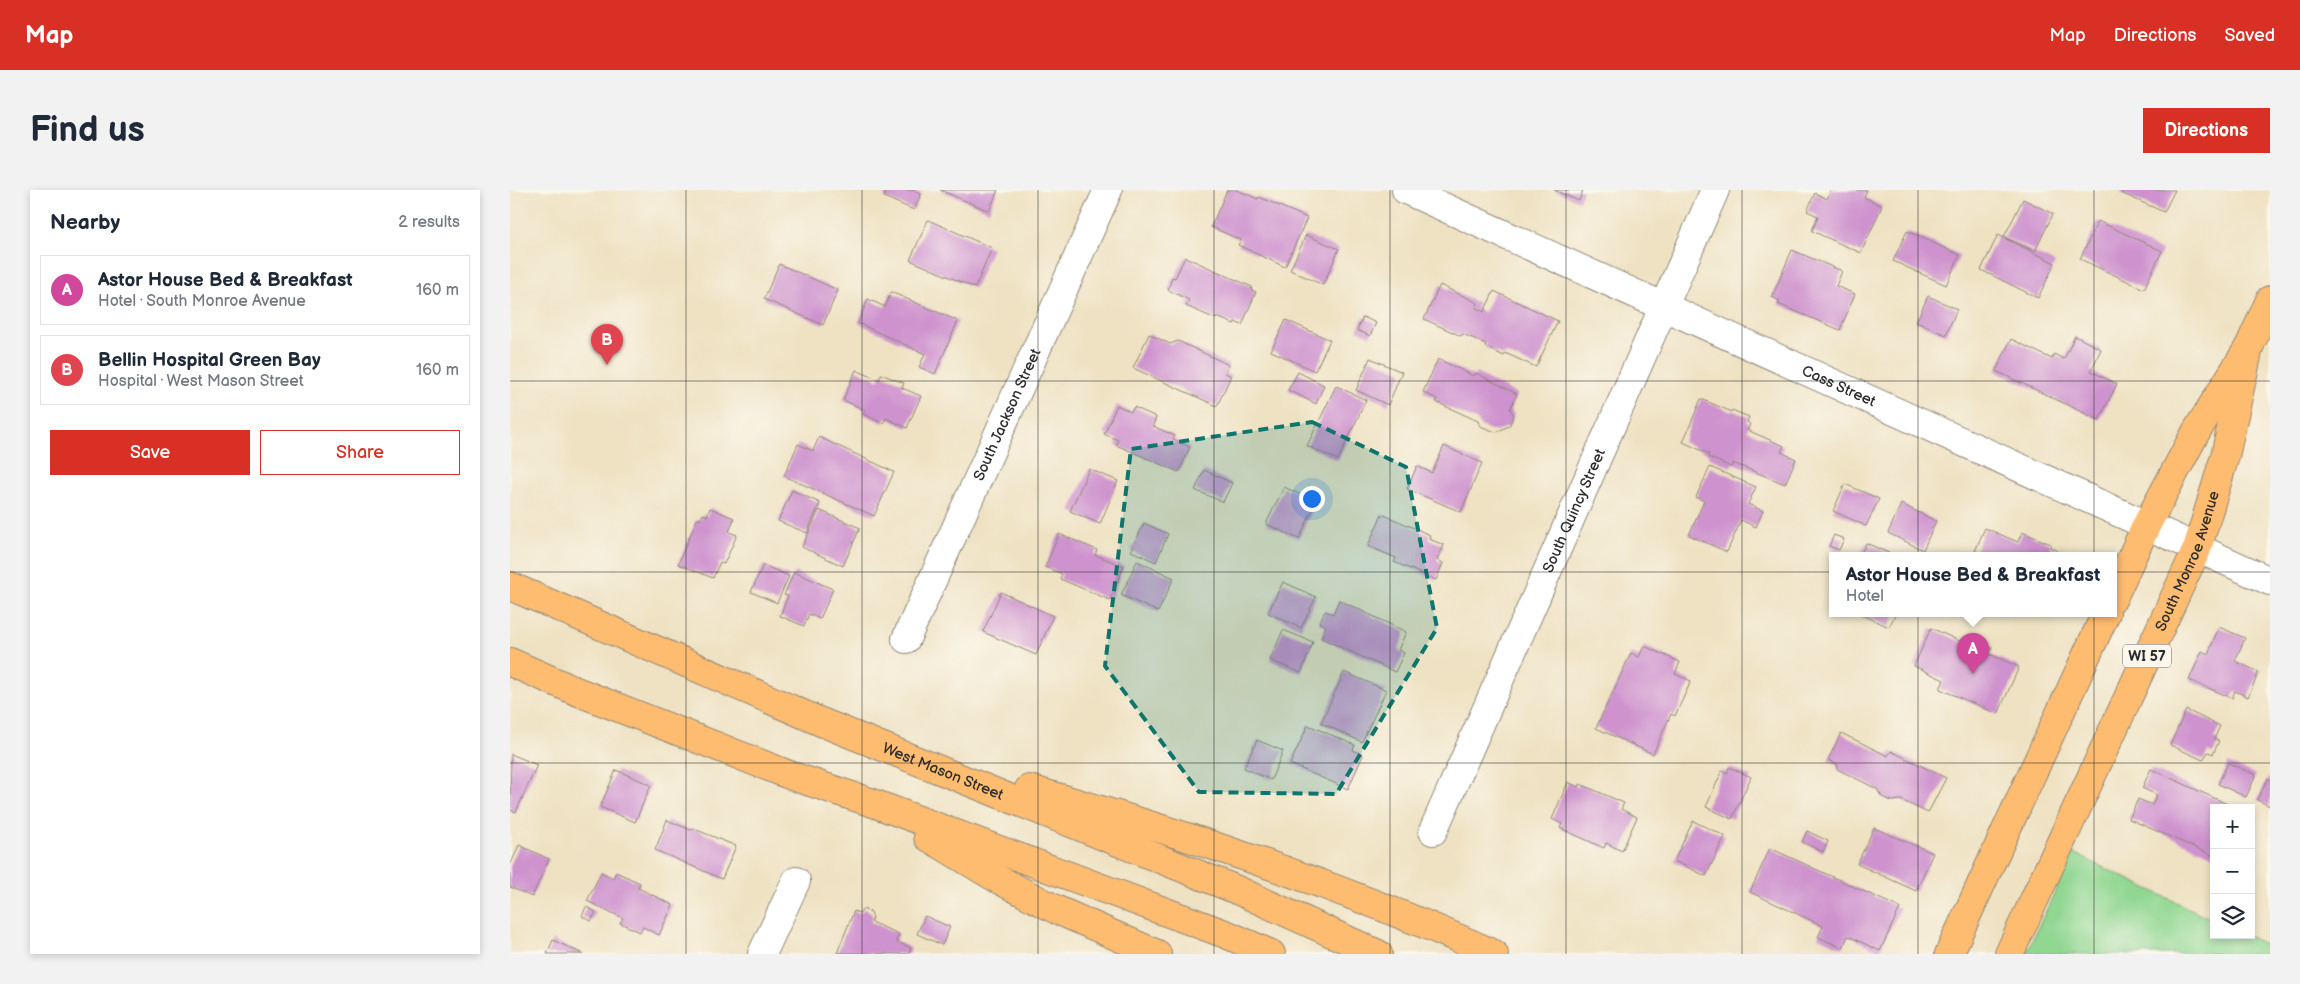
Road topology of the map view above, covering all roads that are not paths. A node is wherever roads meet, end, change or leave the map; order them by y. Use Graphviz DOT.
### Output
graph roads {
  1 [pos="1108,190"];
  2 [pos="1406,190"];
  3 [pos="1715,190"];
  4 [pos="2270,300"];
  5 [pos="1662,306"];
  6 [pos="2249,346"];
  7 [pos="2146,526"];
  8 [pos="2197,549"];
  9 [pos="2270,581"];
  10 [pos="510,586"];
  11 [pos="2117,589"];
  12 [pos="2104,617"];
  13 [pos="906,639"];
  14 [pos="510,662"];
  15 [pos="890,750"];
  16 [pos="873,803"];
  17 [pos="1433,831"];
  18 [pos="796,881"];
  19 [pos="762,954"];
  20 [pos="1157,954"];
  21 [pos="1271,954"];
  22 [pos="1378,954"];
  23 [pos="1494,954"];
  24 [pos="1949,954"];
  25 [pos="2009,954"];
  1 -- 13 [label="street, South Jackson Street"];
  2 -- 5 [label="street, Cass Street"];
  3 -- 5 [label="street, South Quincy Street"];
  4 -- 6 [label="main road, South Monroe Avenue / WI 57"];
  5 -- 7 [label="street, Cass Street"];
  5 -- 17 [label="street, South Quincy Street"];
  6 -- 7 [label="main road, South Monroe Avenue / WI 57"];
  6 -- 8 [label="main road, South Monroe Avenue / WI 57"];
  7 -- 8 [label="street, Cass Street"];
  7 -- 11 [label="main road, South Monroe Avenue / WI 57"];
  8 -- 9 [label="street, Cass Street"];
  8 -- 25 [label="main road, South Monroe Avenue / WI 57"];
  10 -- 15 [label="main road, West Mason Street"];
  12 -- 24 [label="main road"];
  14 -- 16 [label="main road"];
  15 -- 22 [label="main road, West Mason Street"];
  15 -- 23 [label="main road"];
  16 -- 20 [label="main road"];
  16 -- 21 [label="main road"];
  18 -- 19 [label="street"];
}
